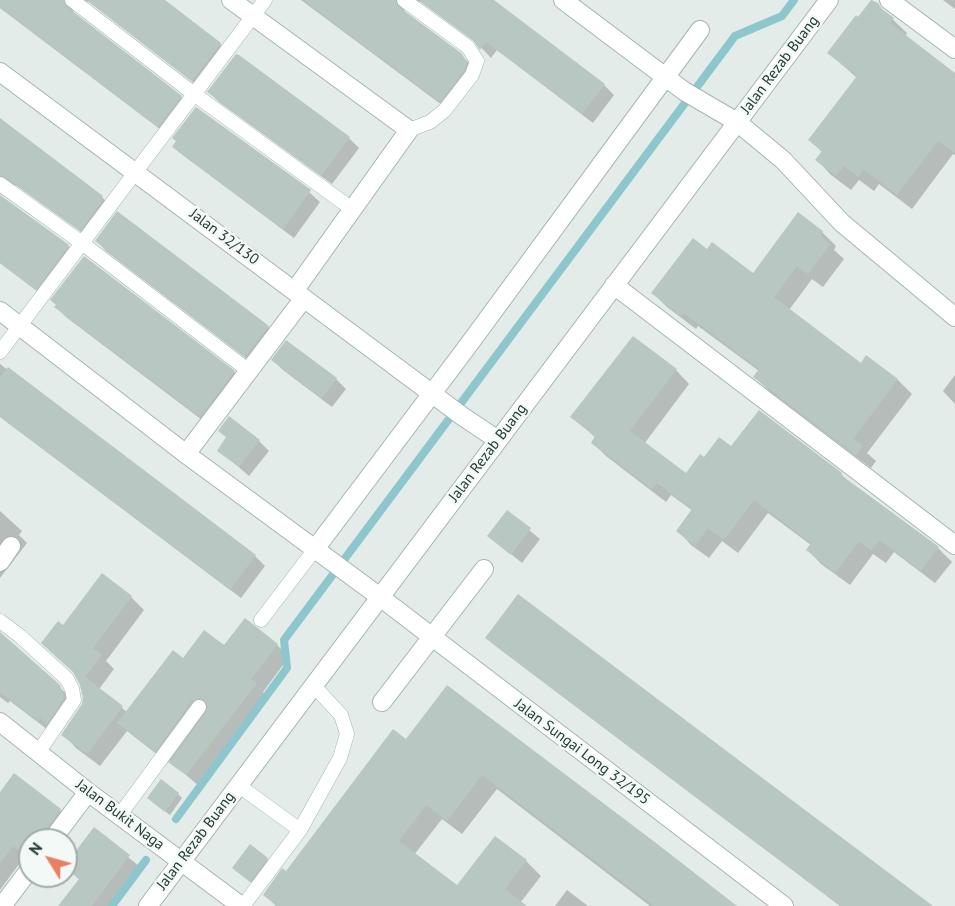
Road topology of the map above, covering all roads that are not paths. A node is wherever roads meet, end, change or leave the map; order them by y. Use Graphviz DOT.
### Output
graph roads {
  1 [pos="72,0"];
  2 [pos="231,0"];
  3 [pos="265,0"];
  4 [pos="404,0"];
  5 [pos="563,0"];
  6 [pos="829,0"];
  7 [pos="889,0"];
  8 [pos="253,16"];
  9 [pos="700,30"];
  10 [pos="955,49"];
  11 [pos="0,72"];
  12 [pos="666,77"];
  13 [pos="194,94"];
  14 [pos="737,122"];
  15 [pos="409,130"];
  16 [pos="135,172"];
  17 [pos="0,184"];
  18 [pos="352,209"];
  19 [pos="82,243"];
  20 [pos="614,285"];
  21 [pos="299,294"];
  22 [pos="0,311"];
  23 [pos="955,317"];
  24 [pos="20,326"];
  25 [pos="0,352"];
  26 [pos="249,371"];
  27 [pos="440,399"];
  28 [pos="498,440"];
  29 [pos="186,454"];
  30 [pos="955,545"];
  31 [pos="11,546"];
  32 [pos="315,549"];
  33 [pos="0,562"];
  34 [pos="484,568"];
  35 [pos="380,597"];
  36 [pos="261,620"];
  37 [pos="0,621"];
  38 [pos="431,638"];
  39 [pos="314,686"];
  40 [pos="382,702"];
  41 [pos="199,707"];
  42 [pos="0,722"];
  43 [pos="39,752"];
  44 [pos="238,785"];
  45 [pos="88,792"];
  46 [pos="119,816"];
  47 [pos="61,828"];
  48 [pos="300,830"];
  49 [pos="181,862"];
  50 [pos="18,885"];
  51 [pos="3,906"];
  52 [pos="148,906"];
  53 [pos="242,906"];
  54 [pos="784,906"];
  1 -- 13 [label="lane"];
  2 -- 8 [label="street"];
  3 -- 8 [label="lane"];
  4 -- 15 [label="lane"];
  5 -- 12 [label="street"];
  6 -- 14 [label="street, Jalan Rezab Buang"];
  7 -- 10 [label="street"];
  8 -- 13 [label="lane"];
  8 -- 15 [label="street"];
  9 -- 12 [label="street"];
  11 -- 16 [label="street, Jalan 32/130"];
  12 -- 14 [label="street"];
  12 -- 27 [label="street"];
  13 -- 16 [label="lane"];
  13 -- 18 [label="lane"];
  14 -- 20 [label="street, Jalan Rezab Buang"];
  14 -- 23 [label="street"];
  15 -- 18 [label="street"];
  16 -- 19 [label="lane"];
  16 -- 21 [label="street, Jalan 32/130"];
  17 -- 19 [label="lane"];
  18 -- 21 [label="street"];
  19 -- 24 [label="lane"];
  19 -- 26 [label="lane"];
  20 -- 28 [label="street, Jalan Rezab Buang"];
  20 -- 30 [label="street"];
  21 -- 26 [label="street"];
  21 -- 27 [label="street, Jalan 32/130"];
  22 -- 24 [label="street, Jalan Sungai Long 32/195"];
  24 -- 25 [label="lane"];
  24 -- 29 [label="street, Jalan Sungai Long 32/195"];
  26 -- 29 [label="street"];
  27 -- 28 [label="street, Jalan 32/130"];
  27 -- 32 [label="street"];
  28 -- 35 [label="street, Jalan Rezab Buang"];
  29 -- 32 [label="street, Jalan Sungai Long 32/195"];
  31 -- 33 [label="street"];
  32 -- 35 [label="street, Jalan Sungai Long 32/195"];
  32 -- 36 [label="lane"];
  34 -- 38 [label="street"];
  35 -- 38 [label="street, Jalan Sungai Long 32/195"];
  35 -- 39 [label="street, Jalan Rezab Buang"];
  37 -- 43 [label="lane"];
  38 -- 40 [label="street"];
  38 -- 54 [label="street, Jalan Sungai Long 32/195"];
  39 -- 44 [label="street, Jalan Rezab Buang"];
  39 -- 48 [label="lane"];
  41 -- 46 [label="lane"];
  42 -- 43 [label="street, Jalan Bukit Naga"];
  43 -- 45 [label="street, Jalan Bukit Naga"];
  44 -- 48 [label="lane"];
  44 -- 49 [label="street, Jalan Rezab Buang"];
  45 -- 46 [label="street, Jalan Bukit Naga"];
  45 -- 47 [label="street"];
  46 -- 49 [label="street, Jalan Bukit Naga"];
  48 -- 53 [label="lane"];
  49 -- 52 [label="street, Jalan Rezab Buang"];
  49 -- 53 [label="street, Jalan Bukit Naga"];
  50 -- 51 [label="street"];
}
